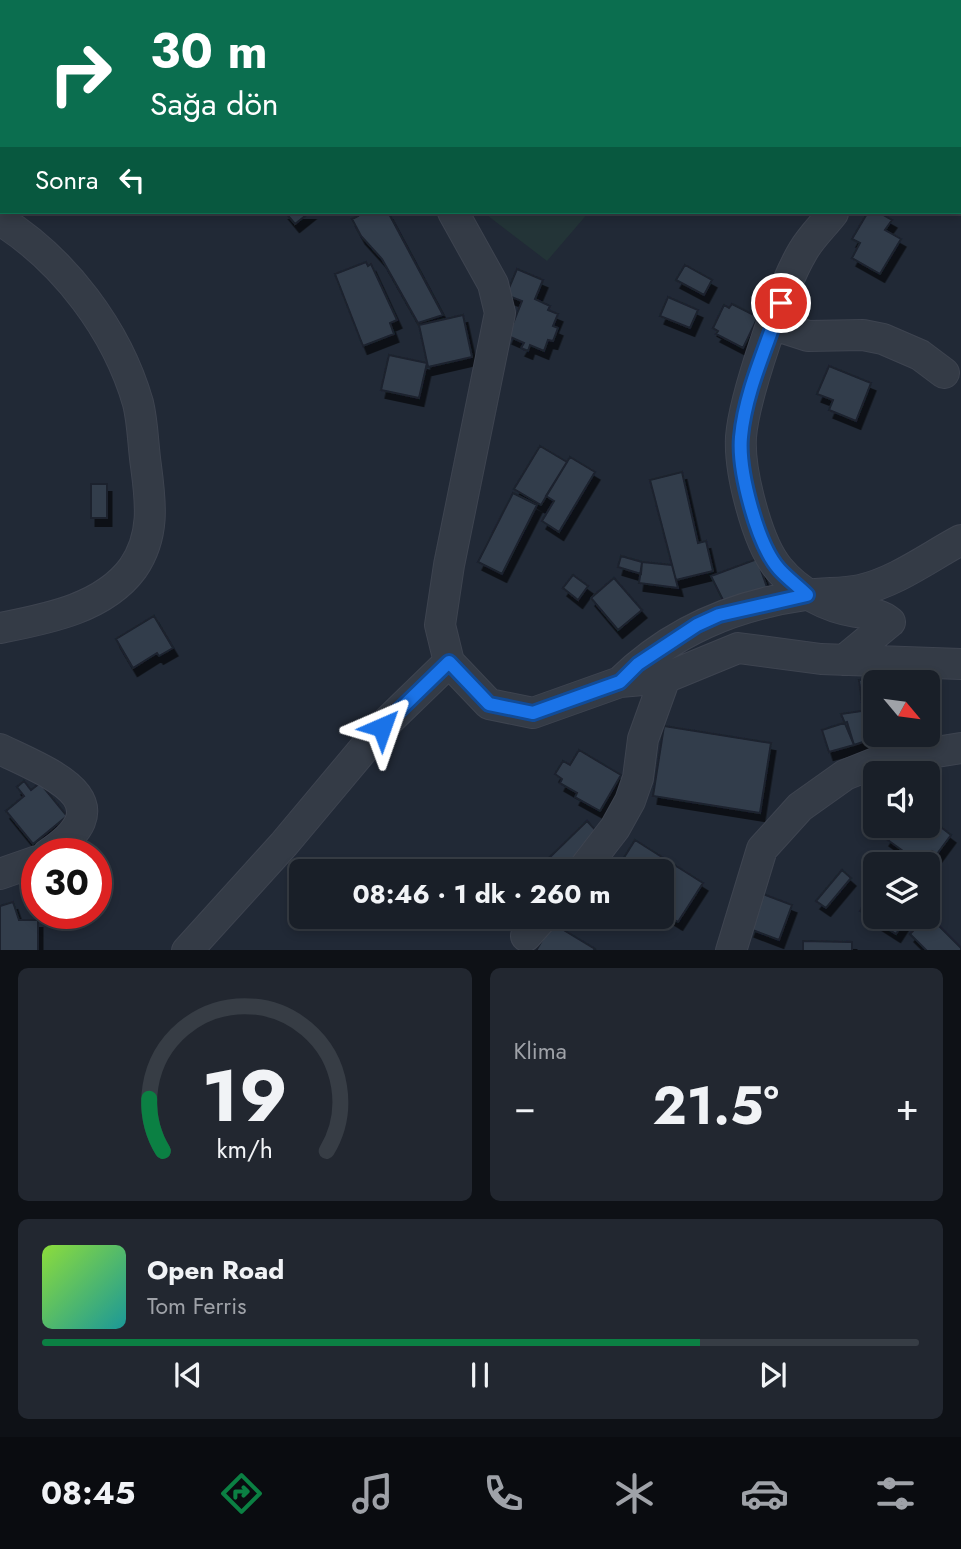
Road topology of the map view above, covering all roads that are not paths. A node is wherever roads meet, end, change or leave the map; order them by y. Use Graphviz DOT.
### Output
graph roads {
  1 [pos="454,214"];
  2 [pos="833,214"];
  3 [pos="0,220"];
  4 [pos="774,325"];
  5 [pos="944,373"];
  6 [pos="961,540"];
  7 [pos="807,595"];
  8 [pos="0,628"];
  9 [pos="844,660"];
  10 [pos="449,662"];
  11 [pos="961,664"];
  12 [pos="665,678"];
  13 [pos="620,682"];
  14 [pos="0,748"];
  15 [pos="961,748"];
  16 [pos="66,838"];
  17 [pos="591,859"];
  18 [pos="21,867"];
  19 [pos="0,874"];
  20 [pos="187,950"];
  21 [pos="732,950"];
  1 -- 10 [label="street"];
  2 -- 4 [label="street"];
  3 -- 8 [label="street"];
  4 -- 5 [label="street"];
  4 -- 7 [label="street"];
  6 -- 7 [label="street"];
  7 -- 9 [label="street"];
  7 -- 13 [label="street"];
  9 -- 11 [label="street"];
  9 -- 12 [label="street"];
  10 -- 13 [label="street"];
  10 -- 20 [label="street"];
  12 -- 13 [label="street"];
  12 -- 17 [label="street"];
  14 -- 16 [label="street"];
  15 -- 21 [label="street"];
  18 -- 19 [label="street"];
}
